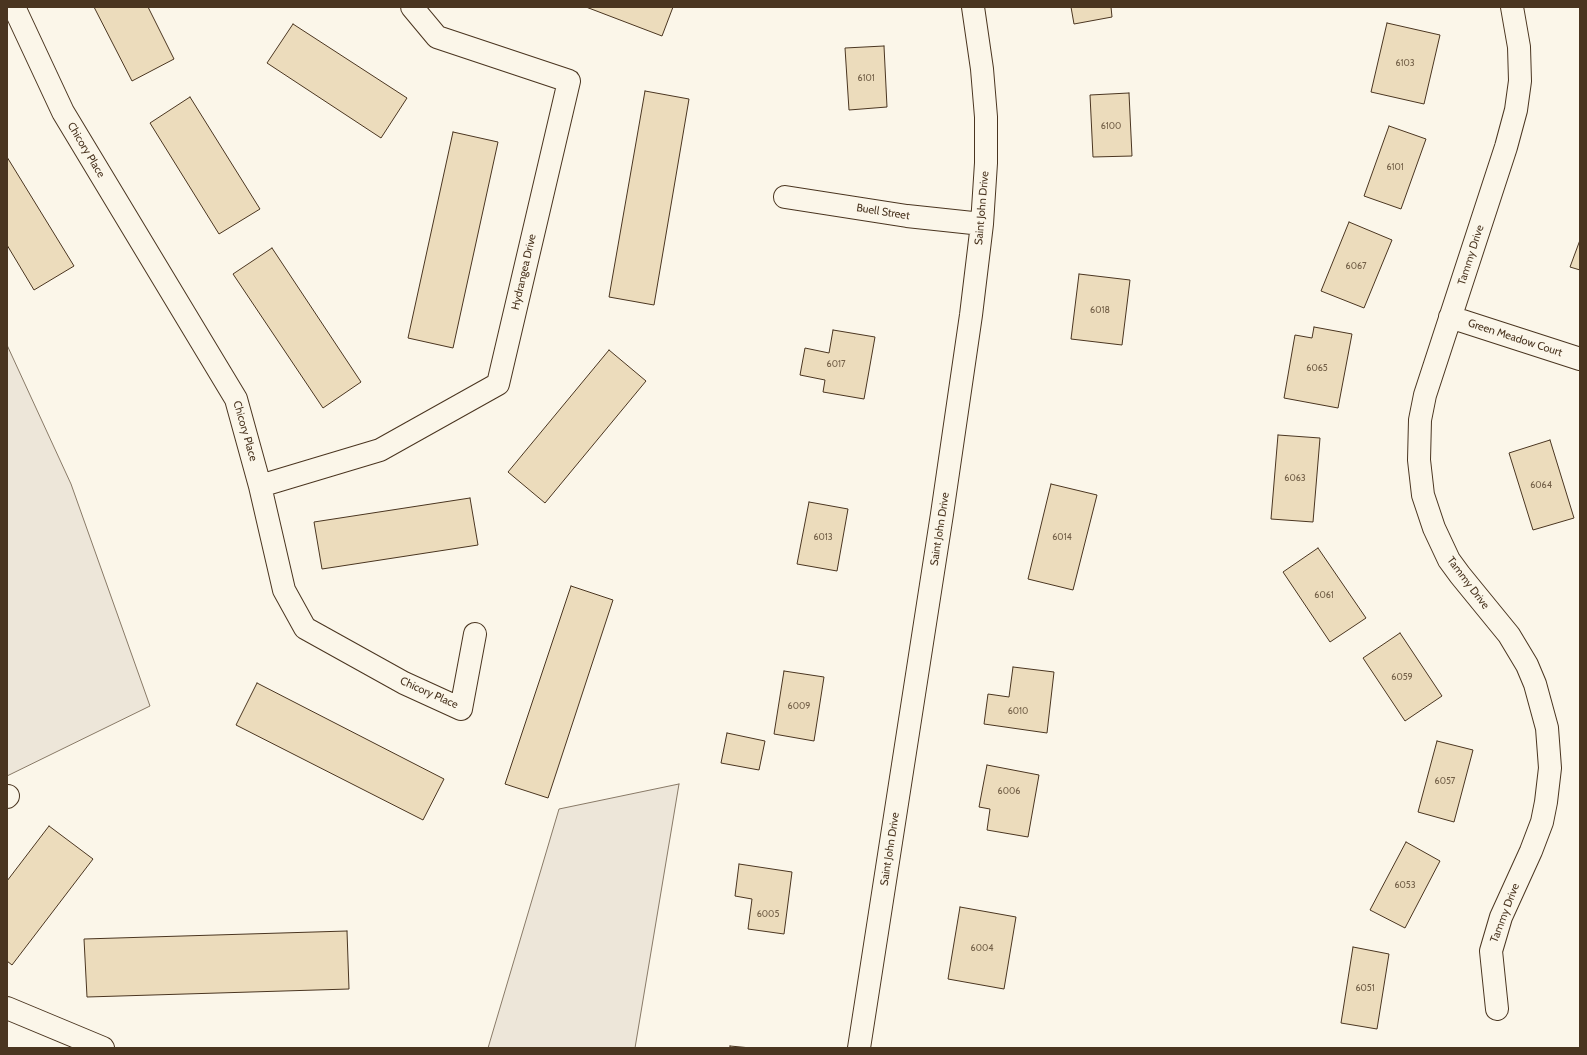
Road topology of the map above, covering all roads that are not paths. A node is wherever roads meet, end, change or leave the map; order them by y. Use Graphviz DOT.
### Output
graph roads {
  1 [pos="14,7"];
  2 [pos="412,7"];
  3 [pos="973,7"];
  4 [pos="1512,7"];
  5 [pos="785,197"];
  6 [pos="982,224"];
  7 [pos="1450,317"];
  8 [pos="1580,359"];
  9 [pos="260,486"];
  10 [pos="475,634"];
  11 [pos="7,1008"];
  12 [pos="1497,1009"];
  13 [pos="103,1048"];
  14 [pos="859,1048"];
  1 -- 9 [label="street, Chicory Place"];
  2 -- 9 [label="street, Hydrangea Drive"];
  3 -- 6 [label="street, Saint John Drive"];
  4 -- 7 [label="street, Tammy Drive"];
  5 -- 6 [label="street, Buell Street"];
  6 -- 14 [label="street, Saint John Drive"];
  7 -- 8 [label="street, Green Meadow Court"];
  7 -- 12 [label="street, Tammy Drive"];
  9 -- 10 [label="street, Chicory Place"];
  11 -- 13 [label="street"];
}
